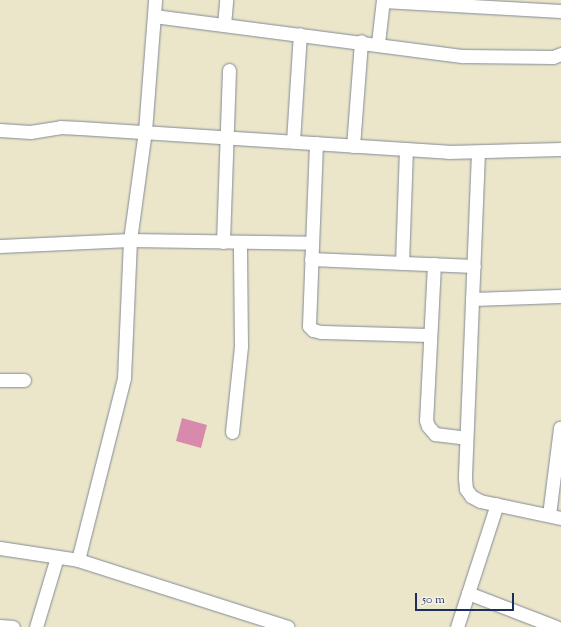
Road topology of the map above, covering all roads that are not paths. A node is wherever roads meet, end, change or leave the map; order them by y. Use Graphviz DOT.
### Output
graph roads {
  1 [pos="155,0"];
  2 [pos="226,0"];
  3 [pos="383,0"];
  4 [pos="456,2"];
  5 [pos="561,11"];
  6 [pos="154,16"];
  7 [pos="224,25"];
  8 [pos="300,34"];
  9 [pos="361,42"];
  10 [pos="378,44"];
  11 [pos="561,54"];
  12 [pos="229,70"];
  13 [pos="0,130"];
  14 [pos="145,131"];
  15 [pos="227,137"];
  16 [pos="293,142"];
  17 [pos="316,143"];
  18 [pos="353,146"];
  19 [pos="406,149"];
  20 [pos="561,149"];
  21 [pos="478,152"];
  22 [pos="130,240"];
  23 [pos="223,242"];
  24 [pos="240,242"];
  25 [pos="312,243"];
  26 [pos="0,246"];
  27 [pos="311,259"];
  28 [pos="402,263"];
  29 [pos="434,264"];
  30 [pos="474,266"];
  31 [pos="561,296"];
  32 [pos="472,299"];
  33 [pos="430,335"];
  34 [pos="0,380"];
  35 [pos="24,380"];
  36 [pos="560,428"];
  37 [pos="232,432"];
  38 [pos="466,438"];
  39 [pos="497,504"];
  40 [pos="555,516"];
  41 [pos="0,548"];
  42 [pos="57,557"];
  43 [pos="78,560"];
  44 [pos="468,594"];
  45 [pos="0,626"];
  46 [pos="551,626"];
  47 [pos="13,627"];
  48 [pos="36,627"];
  49 [pos="288,627"];
  50 [pos="457,627"];
  1 -- 6 [label="street"];
  2 -- 7 [label="street"];
  3 -- 4 [label="street"];
  3 -- 10 [label="street"];
  4 -- 5 [label="street"];
  6 -- 7 [label="street"];
  6 -- 14 [label="street"];
  7 -- 8 [label="street"];
  8 -- 9 [label="street"];
  8 -- 16 [label="street"];
  9 -- 10 [label="street"];
  9 -- 18 [label="street"];
  10 -- 11 [label="street"];
  12 -- 15 [label="street"];
  13 -- 14 [label="street"];
  14 -- 15 [label="street"];
  14 -- 22 [label="street"];
  15 -- 16 [label="street"];
  15 -- 23 [label="street"];
  16 -- 17 [label="street"];
  17 -- 18 [label="street"];
  17 -- 25 [label="street"];
  18 -- 19 [label="street"];
  19 -- 21 [label="street"];
  19 -- 28 [label="street"];
  20 -- 21 [label="street"];
  21 -- 30 [label="street"];
  22 -- 23 [label="street"];
  22 -- 26 [label="street"];
  22 -- 43 [label="street"];
  23 -- 24 [label="street"];
  24 -- 25 [label="street"];
  24 -- 37 [label="street"];
  25 -- 27 [label="street"];
  27 -- 28 [label="street"];
  27 -- 33 [label="street"];
  28 -- 29 [label="street"];
  29 -- 30 [label="street"];
  29 -- 33 [label="street"];
  30 -- 32 [label="street"];
  31 -- 32 [label="street"];
  32 -- 38 [label="street"];
  33 -- 38 [label="street"];
  34 -- 35 [label="street"];
  36 -- 40 [label="street"];
  38 -- 39 [label="street"];
  39 -- 40 [label="street"];
  39 -- 44 [label="street"];
  41 -- 42 [label="street"];
  42 -- 43 [label="street"];
  42 -- 48 [label="street"];
  43 -- 49 [label="street"];
  44 -- 46 [label="street"];
  44 -- 50 [label="street"];
  45 -- 47 [label="street"];
}
